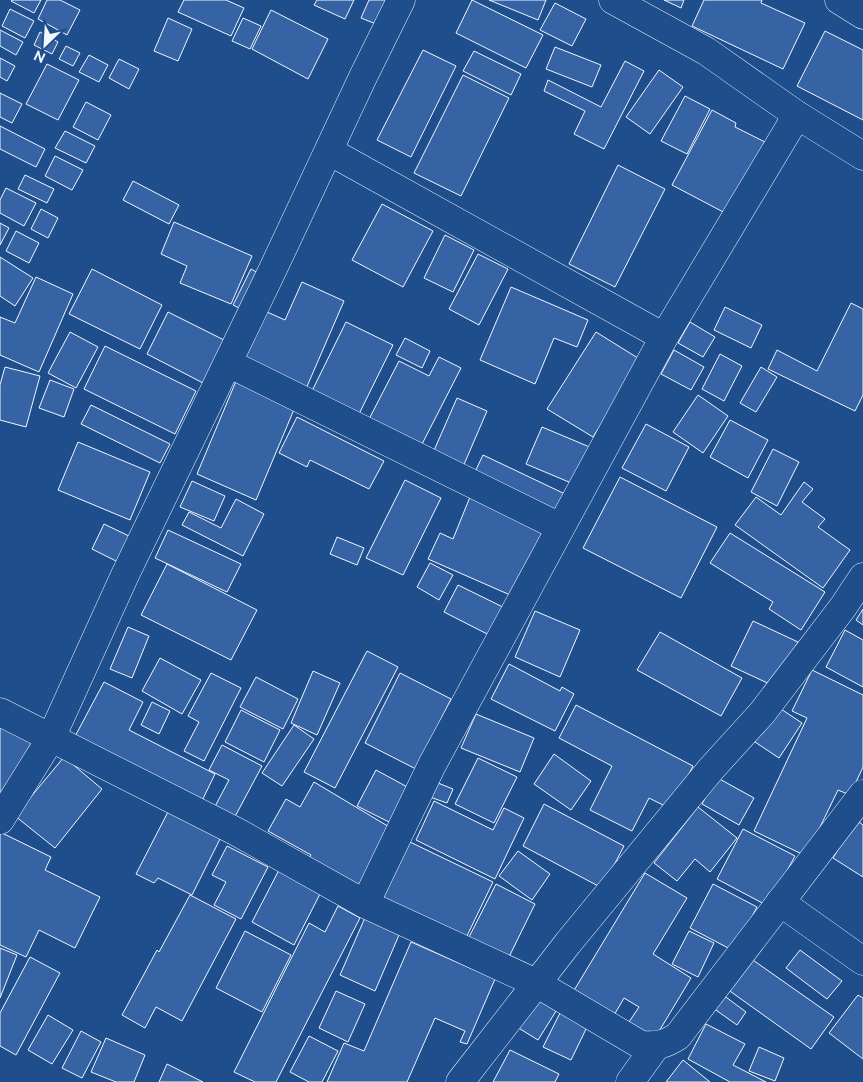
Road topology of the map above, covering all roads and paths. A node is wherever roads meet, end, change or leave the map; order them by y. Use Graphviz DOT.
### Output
graph roads {
  1 [pos="401,0"];
  2 [pos="613,0"];
  3 [pos="839,0"];
  4 [pos="863,15"];
  5 [pos="797,115"];
  6 [pos="329,151"];
  7 [pos="863,156"];
  8 [pos="664,337"];
  9 [pos="228,363"];
  10 [pos="560,528"];
  11 [pos="863,577"];
  12 [pos="0,712"];
  13 [pos="51,738"];
  14 [pos="863,794"];
  15 [pos="0,820"];
  16 [pos="780,902"];
  17 [pos="365,904"];
  18 [pos="863,962"];
  19 [pos="536,983"];
  20 [pos="656,1046"];
  21 [pos="460,1082"];
  22 [pos="630,1082"];
  1 -- 6 [label="street"];
  2 -- 5 [label="street"];
  3 -- 4 [label="street"];
  5 -- 7 [label="street"];
  5 -- 8 [label="street"];
  6 -- 8 [label="street"];
  6 -- 9 [label="street"];
  8 -- 10 [label="street"];
  9 -- 10 [label="street"];
  9 -- 13 [label="street"];
  10 -- 17 [label="street"];
  11 -- 19 [label="street"];
  12 -- 13 [label="street"];
  13 -- 15 [label="street"];
  13 -- 17 [label="street"];
  14 -- 16 [label="street"];
  16 -- 18 [label="street"];
  16 -- 20 [label="street"];
  17 -- 19 [label="street"];
  19 -- 20 [label="street"];
  19 -- 21 [label="street"];
  20 -- 22 [label="street"];
}
